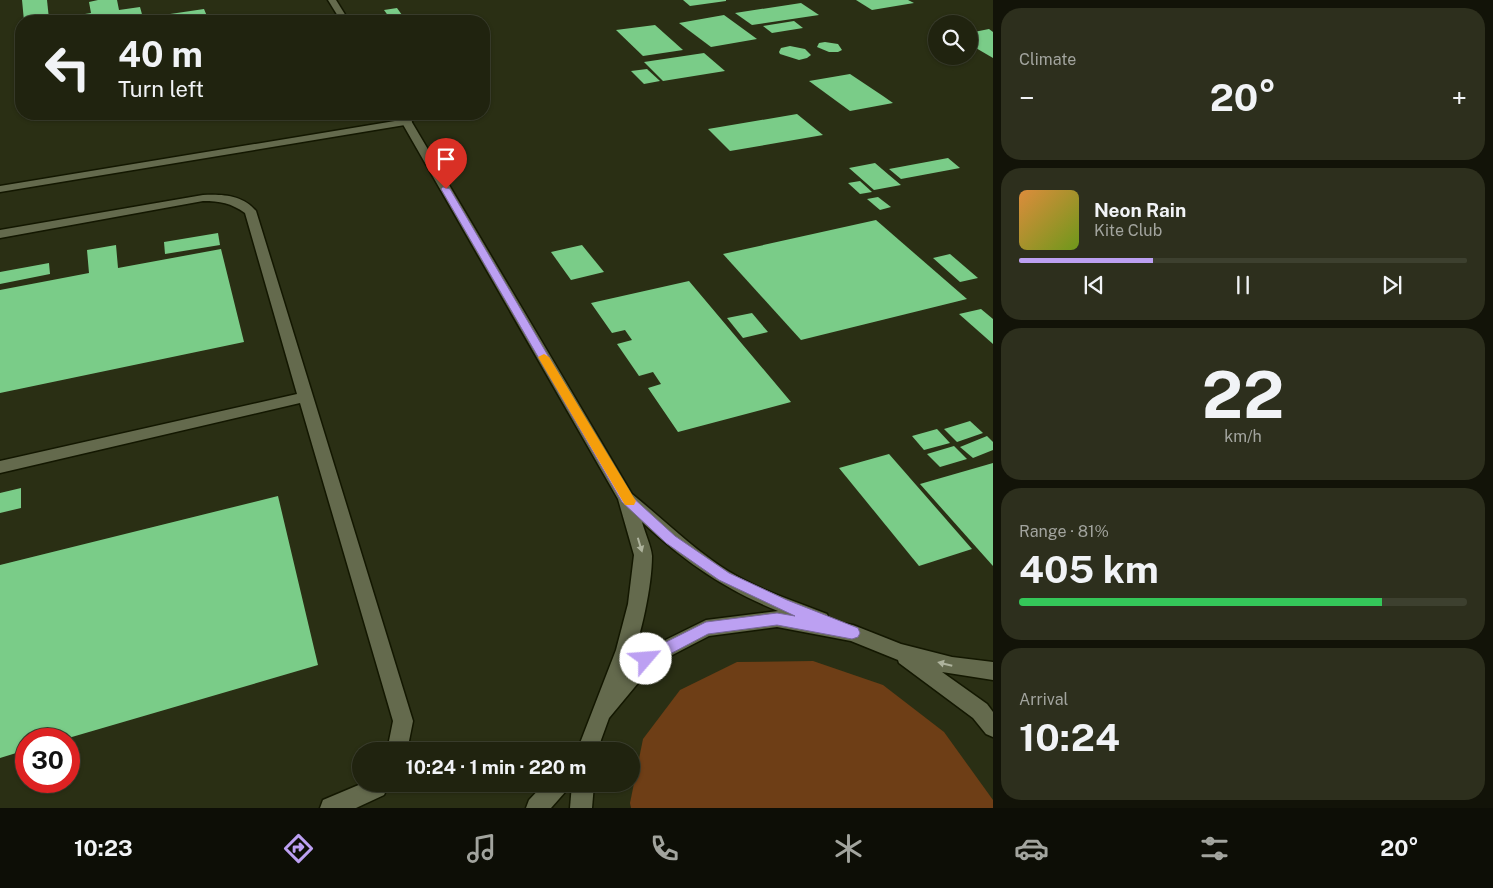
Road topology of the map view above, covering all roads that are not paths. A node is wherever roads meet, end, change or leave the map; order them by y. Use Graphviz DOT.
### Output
graph roads {
  1 [pos="332,0"];
  2 [pos="341,15"];
  3 [pos="393,120"];
  4 [pos="405,120"];
  5 [pos="0,190"];
  6 [pos="0,234"];
  7 [pos="306,397"];
  8 [pos="0,467"];
  9 [pos="626,498"];
  10 [pos="852,633"];
  11 [pos="899,652"];
  12 [pos="993,671"];
  13 [pos="602,713"];
  14 [pos="993,727"];
  15 [pos="398,742"];
  16 [pos="591,742"];
  17 [pos="367,792"];
  18 [pos="551,792"];
  19 [pos="582,792"];
  20 [pos="331,808"];
  21 [pos="537,808"];
  22 [pos="581,808"];
  1 -- 2 [label="street"];
  3 -- 5 [label="street"];
  4 -- 9 [label="street"];
  6 -- 7 [label="street"];
  7 -- 8 [label="street"];
  7 -- 15 [label="street"];
  9 -- 10 [label="street"];
  9 -- 13 [label="street, one-way"];
  10 -- 11 [label="street"];
  10 -- 13 [label="street"];
  12 -- 11 [label="street, one-way"];
  11 -- 14 [label="street"];
  13 -- 16 [label="street"];
  17 -- 20 [label="street"];
  18 -- 21 [label="street"];
  19 -- 22 [label="street"];
}
